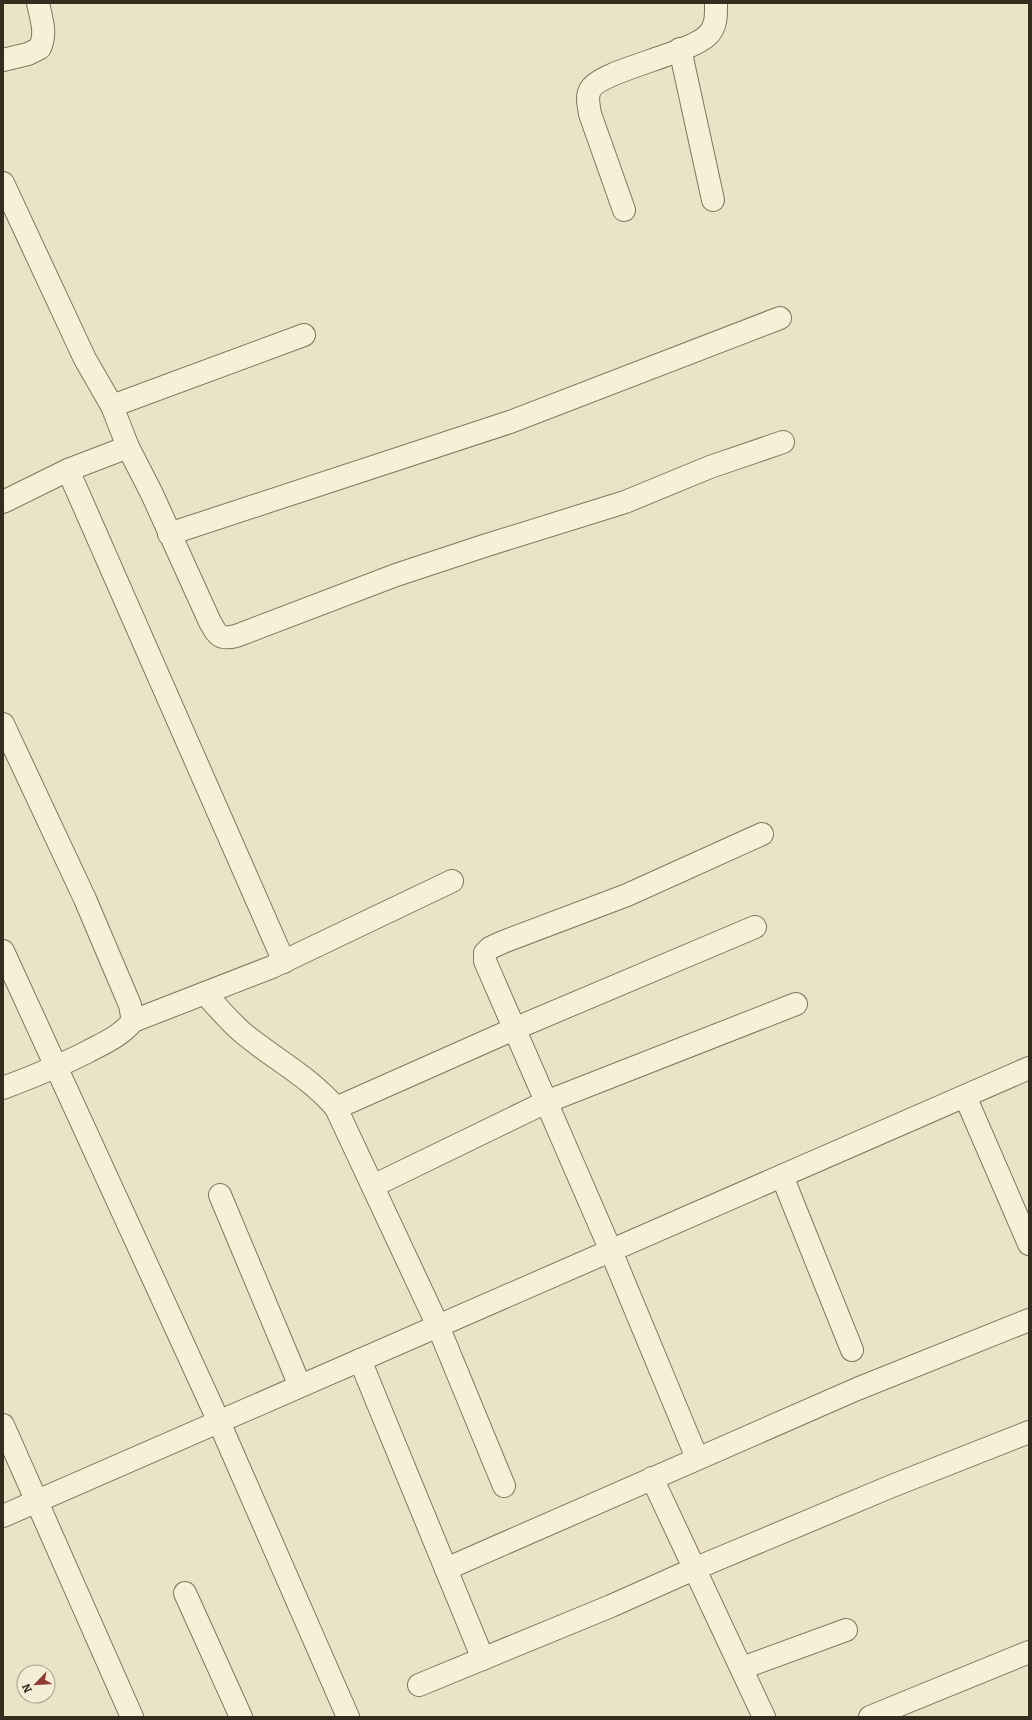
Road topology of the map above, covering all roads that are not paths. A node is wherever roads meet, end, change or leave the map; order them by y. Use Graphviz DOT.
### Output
graph roads {
  1 [pos="38,3"];
  2 [pos="716,3"];
  3 [pos="680,50"];
  4 [pos="3,60"];
  5 [pos="3,183"];
  6 [pos="713,200"];
  7 [pos="624,210"];
  8 [pos="780,318"];
  9 [pos="304,335"];
  10 [pos="112,406"];
  11 [pos="783,442"];
  12 [pos="128,447"];
  13 [pos="68,470"];
  14 [pos="3,502"];
  15 [pos="169,534"];
  16 [pos="3,724"];
  17 [pos="762,834"];
  18 [pos="452,881"];
  19 [pos="755,928"];
  20 [pos="3,951"];
  21 [pos="284,962"];
  22 [pos="205,993"];
  23 [pos="796,1004"];
  24 [pos="132,1021"];
  25 [pos="514,1029"];
  26 [pos="56,1067"];
  27 [pos="1029,1068"];
  28 [pos="3,1088"];
  29 [pos="965,1096"];
  30 [pos="546,1102"];
  31 [pos="336,1108"];
  32 [pos="782,1176"];
  33 [pos="373,1186"];
  34 [pos="220,1195"];
  35 [pos="1029,1244"];
  36 [pos="611,1251"];
  37 [pos="1029,1320"];
  38 [pos="438,1326"];
  39 [pos="852,1350"];
  40 [pos="360,1360"];
  41 [pos="300,1386"];
  42 [pos="219,1422"];
  43 [pos="3,1425"];
  44 [pos="1029,1432"];
  45 [pos="697,1458"];
  46 [pos="652,1478"];
  47 [pos="504,1486"];
  48 [pos="36,1502"];
  49 [pos="3,1516"];
  50 [pos="446,1569"];
  51 [pos="694,1569"];
  52 [pos="185,1593"];
  53 [pos="846,1630"];
  54 [pos="1029,1652"];
  55 [pos="483,1659"];
  56 [pos="742,1668"];
  57 [pos="419,1685"];
  58 [pos="132,1717"];
  59 [pos="241,1717"];
  60 [pos="348,1717"];
  61 [pos="764,1717"];
  62 [pos="870,1717"];
  1 -- 4 [label="street"];
  2 -- 3 [label="street"];
  3 -- 6 [label="street"];
  3 -- 7 [label="street"];
  5 -- 10 [label="street"];
  8 -- 15 [label="street"];
  9 -- 10 [label="street"];
  10 -- 12 [label="street"];
  11 -- 15 [label="street"];
  12 -- 13 [label="street"];
  12 -- 15 [label="street"];
  13 -- 14 [label="street"];
  13 -- 21 [label="street"];
  16 -- 24 [label="street"];
  17 -- 25 [label="street"];
  18 -- 21 [label="street"];
  19 -- 25 [label="street"];
  20 -- 26 [label="street"];
  21 -- 22 [label="street"];
  22 -- 24 [label="street"];
  22 -- 31 [label="street"];
  23 -- 30 [label="street"];
  24 -- 26 [label="street"];
  25 -- 30 [label="street"];
  25 -- 31 [label="street"];
  26 -- 28 [label="street"];
  26 -- 42 [label="street"];
  27 -- 29 [label="street"];
  29 -- 32 [label="street"];
  29 -- 35 [label="street"];
  30 -- 33 [label="street"];
  30 -- 36 [label="street"];
  31 -- 33 [label="street"];
  32 -- 36 [label="street"];
  32 -- 39 [label="street"];
  33 -- 38 [label="street"];
  34 -- 41 [label="street"];
  36 -- 38 [label="street"];
  36 -- 45 [label="street"];
  37 -- 45 [label="street"];
  38 -- 40 [label="street"];
  38 -- 47 [label="street"];
  40 -- 41 [label="street"];
  40 -- 50 [label="street"];
  41 -- 42 [label="street"];
  42 -- 48 [label="street"];
  42 -- 60 [label="street"];
  43 -- 48 [label="street"];
  44 -- 51 [label="street"];
  45 -- 46 [label="street"];
  46 -- 50 [label="street"];
  46 -- 51 [label="street"];
  48 -- 49 [label="street"];
  48 -- 58 [label="street"];
  50 -- 55 [label="street"];
  51 -- 55 [label="street"];
  51 -- 56 [label="street"];
  52 -- 59 [label="street"];
  53 -- 56 [label="street"];
  54 -- 62 [label="street"];
  55 -- 57 [label="street"];
  56 -- 61 [label="street"];
}
